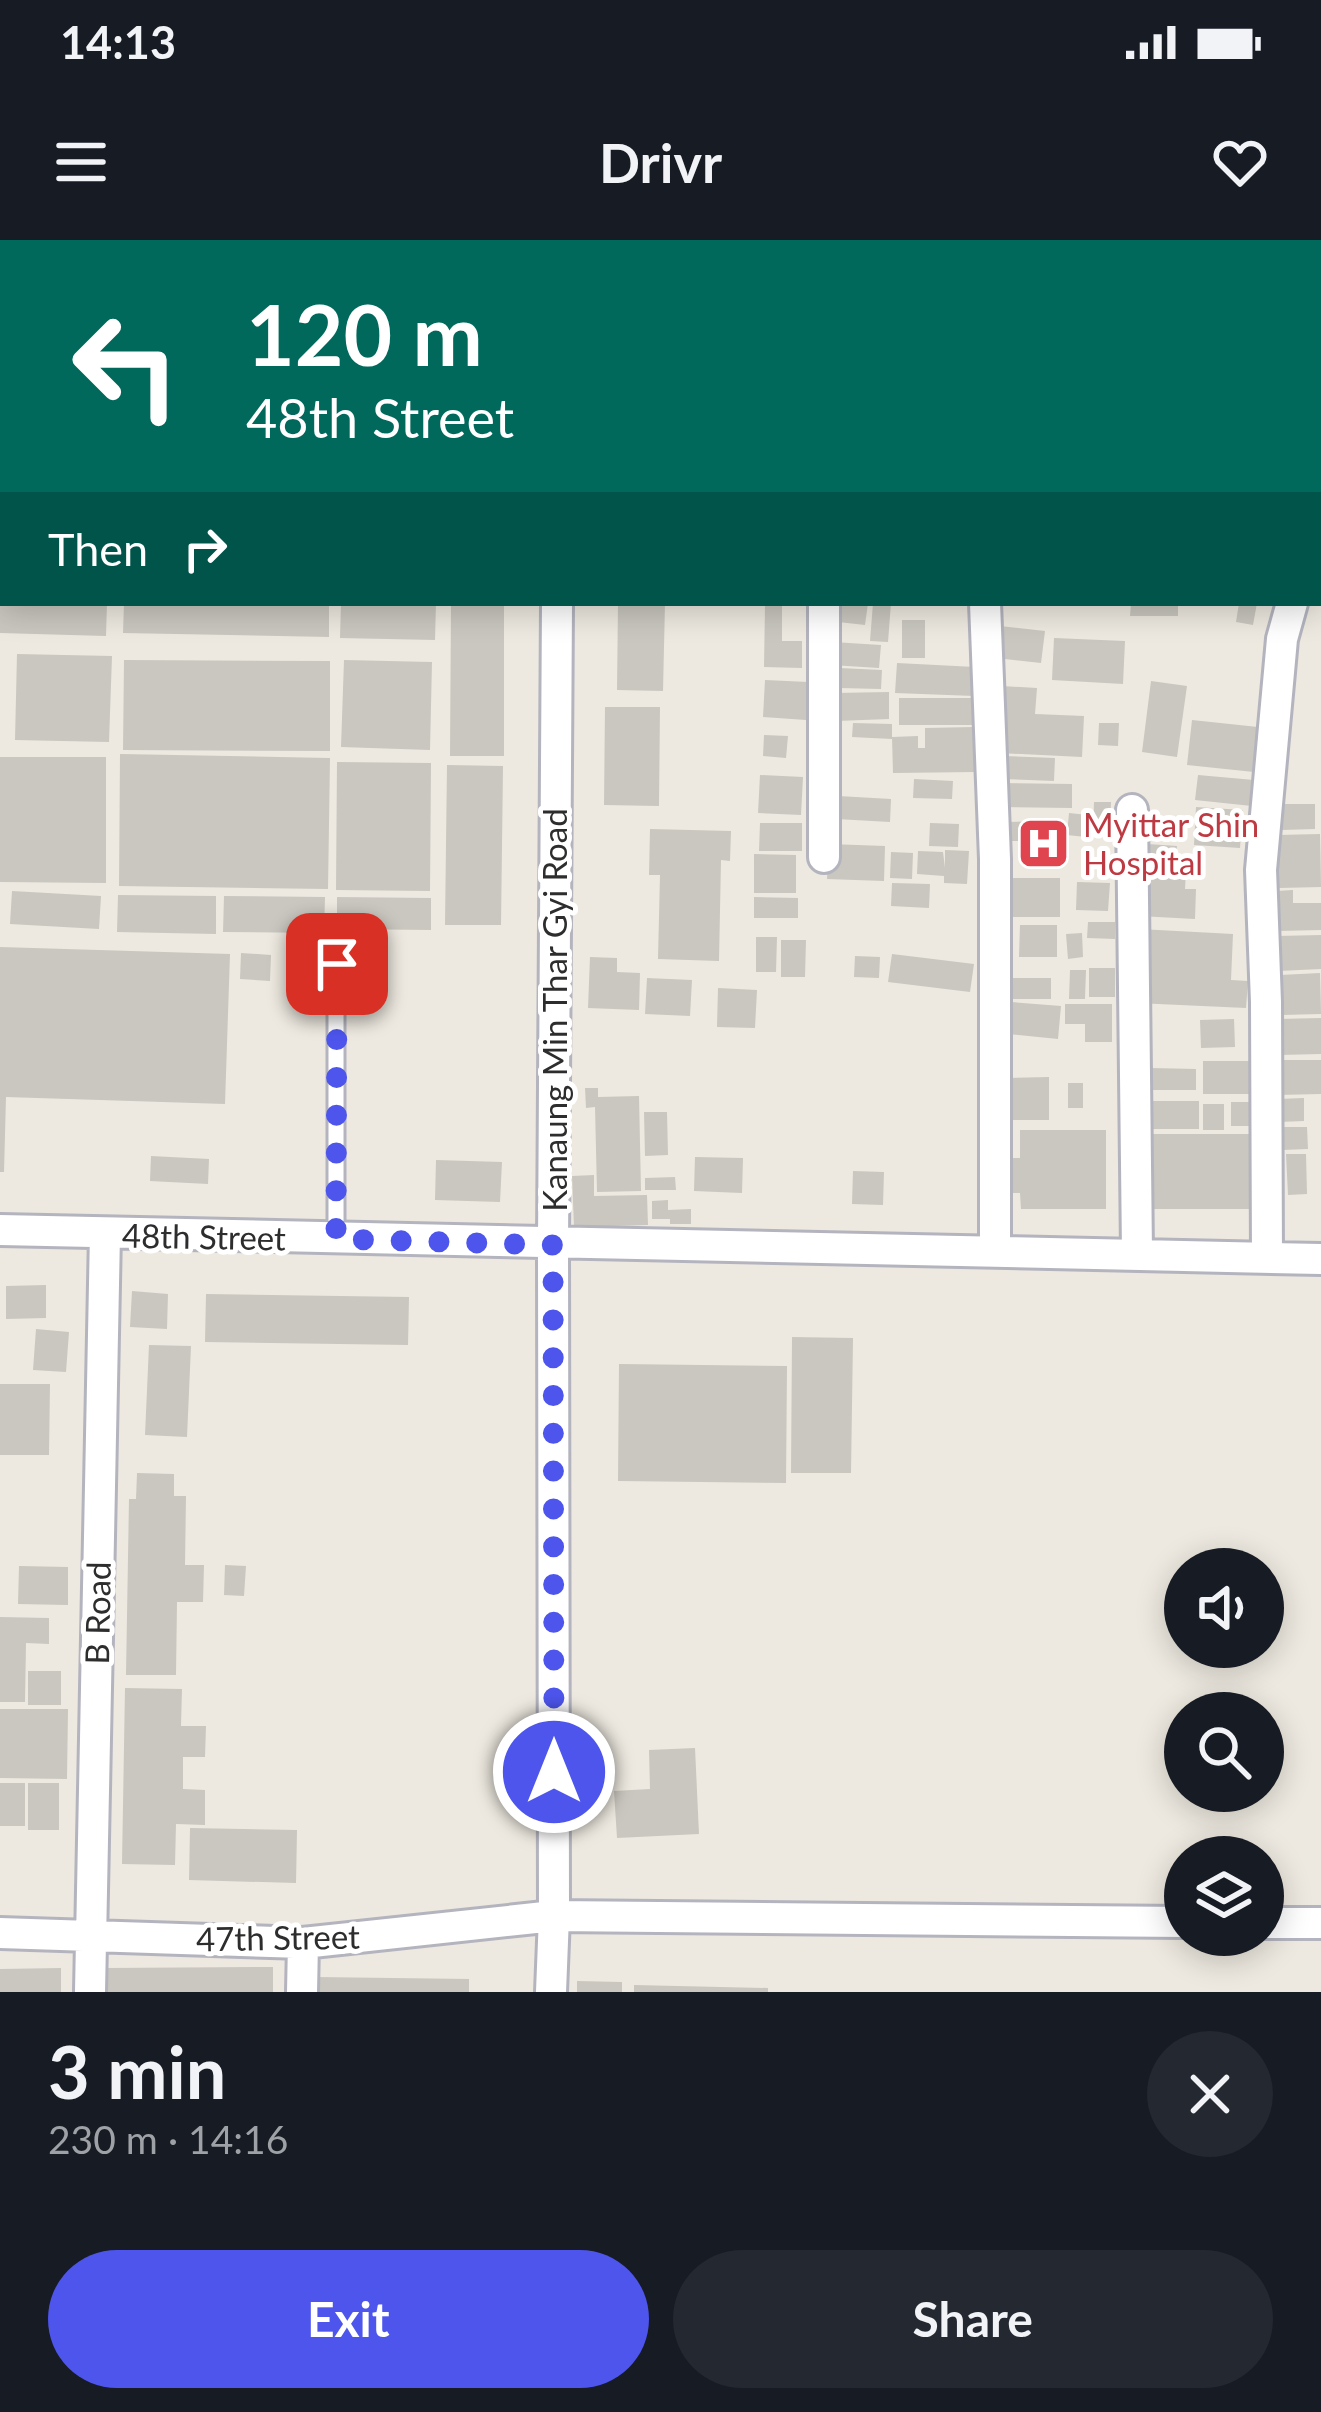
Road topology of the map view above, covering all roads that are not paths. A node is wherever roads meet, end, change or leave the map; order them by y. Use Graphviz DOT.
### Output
graph roads {
  1 [pos="557,606"];
  2 [pos="824,606"];
  3 [pos="985,606"];
  4 [pos="1291,606"];
  5 [pos="1132,810"];
  6 [pos="824,857"];
  7 [pos="337,964"];
  8 [pos="0,1230"];
  9 [pos="105,1234"];
  10 [pos="336,1239"];
  11 [pos="553,1245"];
  12 [pos="995,1250"];
  13 [pos="1137,1252"];
  14 [pos="1267,1258"];
  15 [pos="1321,1259"];
  16 [pos="554,1916"];
  17 [pos="1164,1922"];
  18 [pos="1284,1922"];
  19 [pos="1321,1923"];
  20 [pos="0,1933"];
  21 [pos="91,1935"];
  22 [pos="303,1943"];
  23 [pos="90,1992"];
  24 [pos="302,1992"];
  25 [pos="551,1992"];
  1 -- 11 [label="street, Kanaung Min Thar Gyi Road"];
  2 -- 6 [label="street"];
  3 -- 12 [label="street"];
  4 -- 14 [label="street"];
  5 -- 13 [label="street"];
  7 -- 10 [label="lane"];
  8 -- 9 [label="street, 48th Street"];
  9 -- 10 [label="street, 48th Street"];
  9 -- 21 [label="street, B Road"];
  10 -- 11 [label="street, 48th Street"];
  11 -- 12 [label="street, 48th Street"];
  11 -- 16 [label="street, Kanaung Min Thar Gyi Road"];
  12 -- 13 [label="street, 48th Street"];
  13 -- 14 [label="street, 48th Street"];
  14 -- 15 [label="street, 48th Street"];
  16 -- 17 [label="street, 47th Street"];
  16 -- 22 [label="street, 47th Street"];
  16 -- 25 [label="street, Kanaung Min Thar Gyi Road"];
  18 -- 19 [label="street"];
  20 -- 21 [label="street, 47th Street"];
  21 -- 22 [label="street, 47th Street"];
  21 -- 23 [label="street, B Road"];
  22 -- 24 [label="street"];
}
